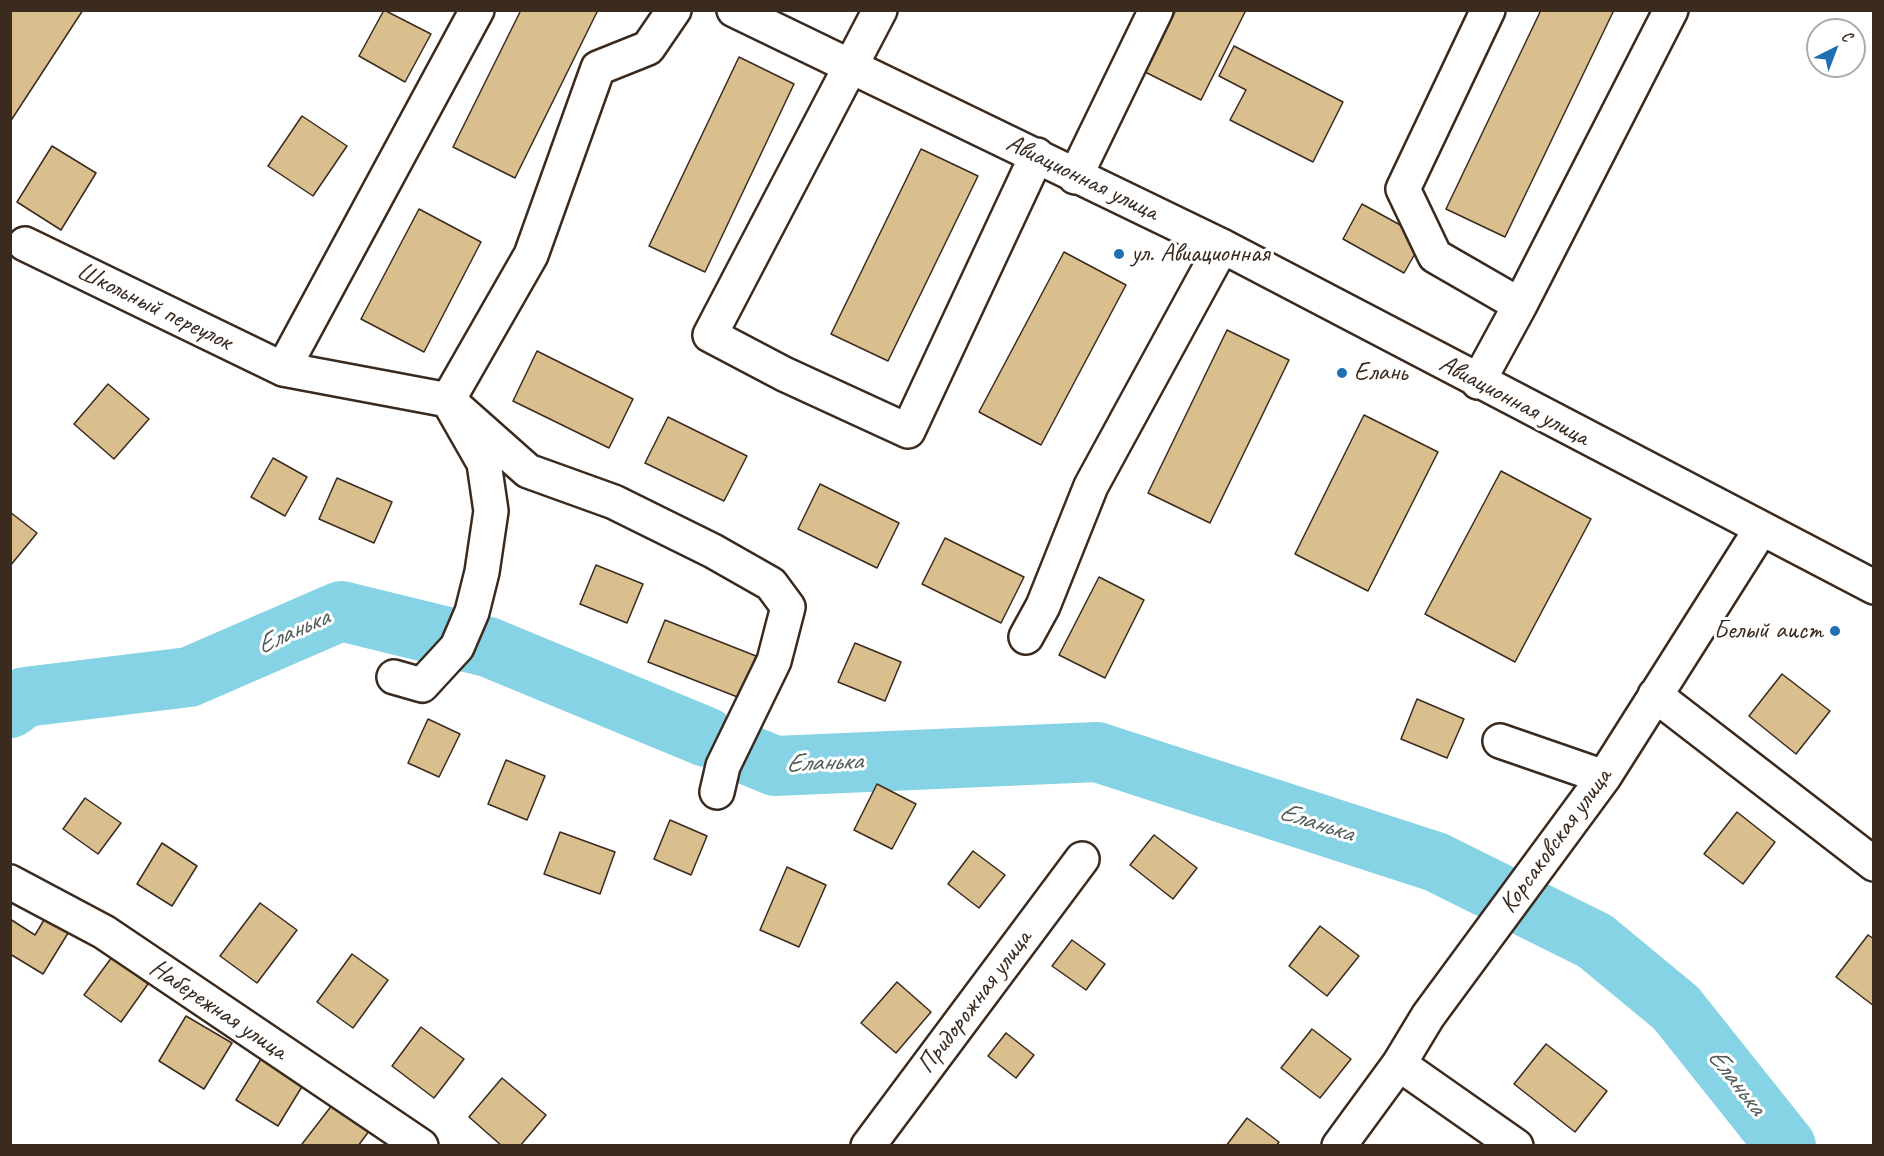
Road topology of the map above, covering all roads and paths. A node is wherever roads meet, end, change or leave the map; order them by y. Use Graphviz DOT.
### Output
graph roads {
  1 [pos="477,10"];
  2 [pos="674,10"];
  3 [pos="734,10"];
  4 [pos="880,10"];
  5 [pos="1156,10"];
  6 [pos="1488,10"];
  7 [pos="1671,10"];
  8 [pos="850,65"];
  9 [pos="1037,155"];
  10 [pos="1075,177"];
  11 [pos="25,244"];
  12 [pos="1222,246"];
  13 [pos="1520,305"];
  14 [pos="283,369"];
  15 [pos="1478,382"];
  16 [pos="448,400"];
  17 [pos="1761,529"];
  18 [pos="1874,587"];
  19 [pos="1026,637"];
  20 [pos="394,677"];
  21 [pos="1654,695"];
  22 [pos="1500,741"];
  23 [pos="1604,777"];
  24 [pos="717,792"];
  25 [pos="1082,859"];
  26 [pos="1874,864"];
  27 [pos="10,882"];
  28 [pos="1399,1064"];
  29 [pos="382,1136"];
  30 [pos="422,1146"];
  31 [pos="868,1146"];
  32 [pos="1339,1146"];
  33 [pos="1516,1146"];
  1 -- 14 [label="street"];
  2 -- 16 [label="street"];
  3 -- 8 [label="street, Авиационная улица"];
  4 -- 8 [label="street"];
  5 -- 10 [label="street"];
  6 -- 13 [label="street"];
  7 -- 13 [label="street"];
  8 -- 9 [label="street, Авиационная улица"];
  8 -- 9 [label="street"];
  9 -- 10 [label="street, Авиационная улица"];
  10 -- 12 [label="street, Авиационная улица"];
  11 -- 14 [label="street, Школьный переулок"];
  12 -- 15 [label="street, Авиационная улица"];
  12 -- 19 [label="street"];
  13 -- 15 [label="street"];
  14 -- 16 [label="street, Школьный переулок"];
  15 -- 17 [label="street, Авиационная улица"];
  16 -- 20 [label="street"];
  16 -- 24 [label="street"];
  17 -- 18 [label="street, Авиационная улица"];
  17 -- 21 [label="street, Корсаковская улица"];
  21 -- 23 [label="street, Корсаковская улица"];
  21 -- 26 [label="street"];
  22 -- 23 [label="street"];
  23 -- 28 [label="street, Корсаковская улица"];
  25 -- 31 [label="street, Придорожная улица"];
  27 -- 29 [label="street, Набережная улица"];
  28 -- 32 [label="street, Корсаковская улица"];
  28 -- 33 [label="street"];
  29 -- 30 [label="street, Набережная улица"];
}
